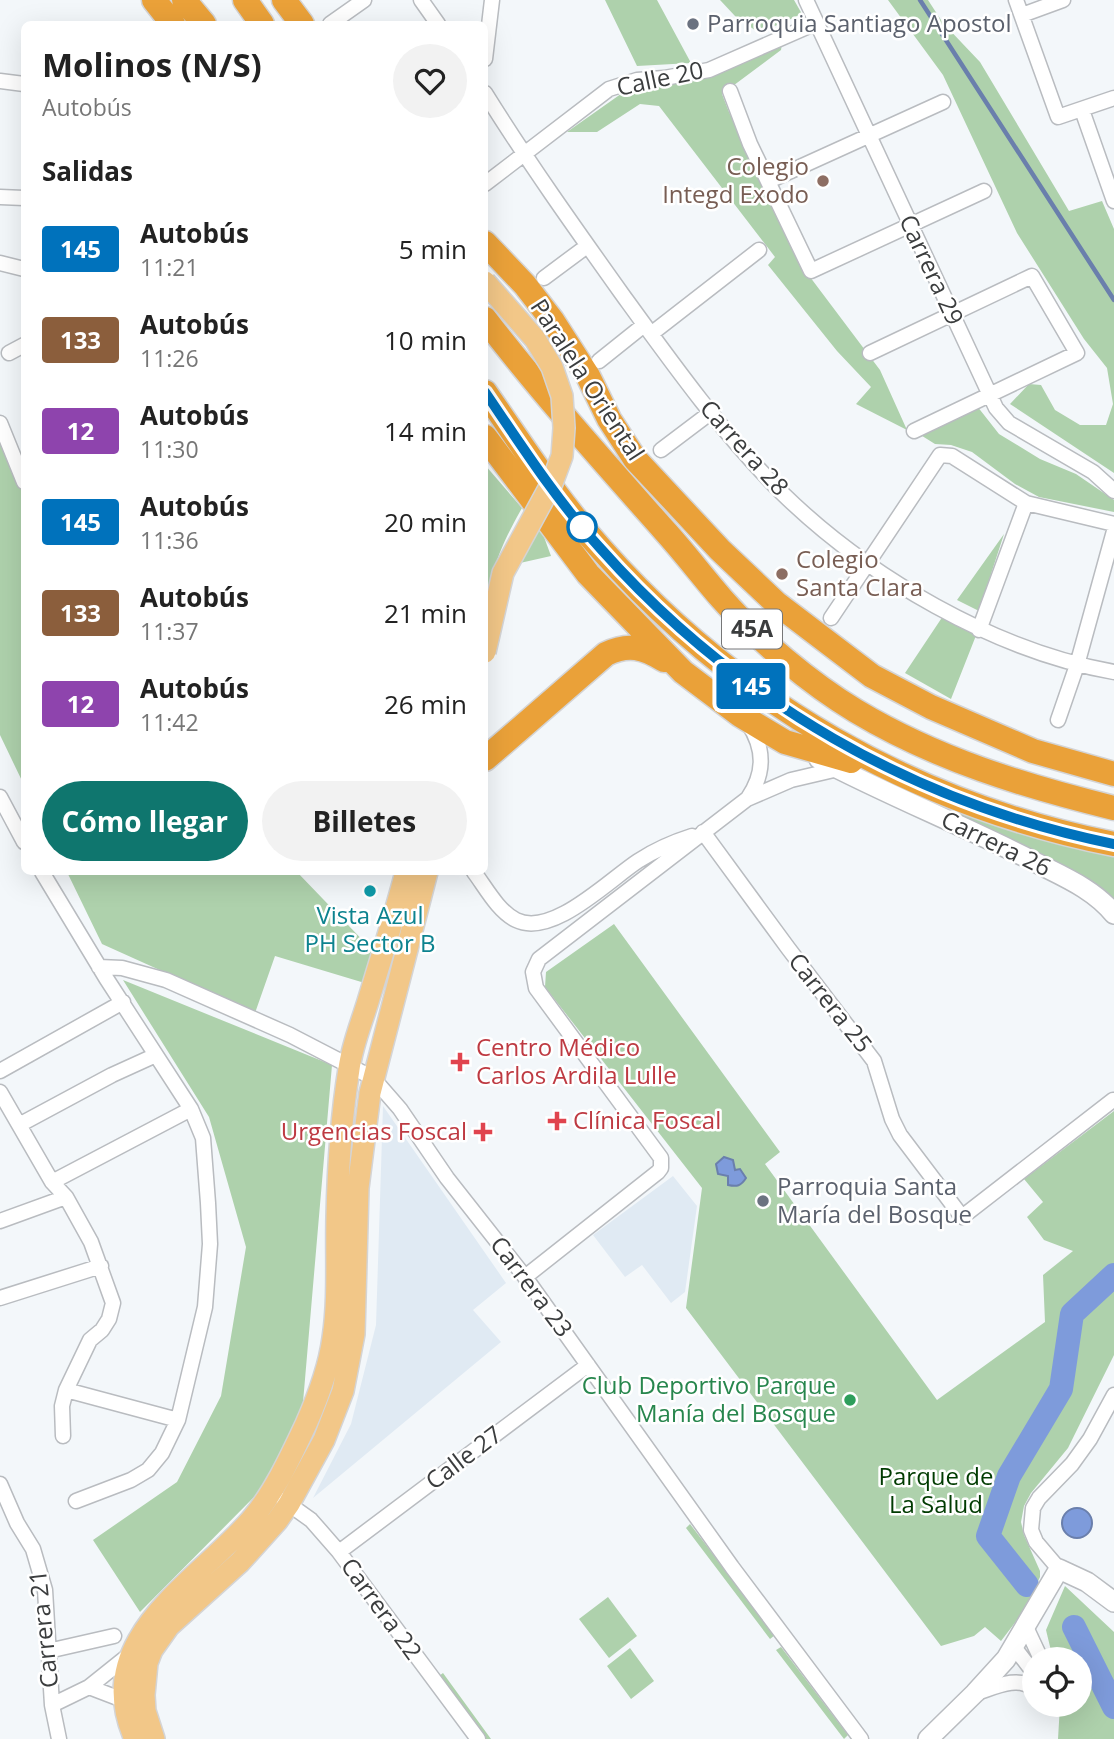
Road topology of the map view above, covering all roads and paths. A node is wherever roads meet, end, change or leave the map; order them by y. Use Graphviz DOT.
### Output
graph roads {
  1 [pos="154,0"];
  2 [pos="184,0"];
  3 [pos="245,0"];
  4 [pos="273,0"];
  5 [pos="284,0"];
  6 [pos="364,0"];
  7 [pos="421,0"];
  8 [pos="492,0"];
  9 [pos="806,0"];
  10 [pos="1016,0"];
  11 [pos="1063,0"];
  12 [pos="1022,15"];
  13 [pos="171,21"];
  14 [pos="202,21"];
  15 [pos="260,21"];
  16 [pos="283,21"];
  17 [pos="300,21"];
  18 [pos="334,21"];
  19 [pos="436,21"];
  20 [pos="816,23"];
  21 [pos="488,34"];
  22 [pos="0,81"];
  23 [pos="21,84"];
  24 [pos="730,91"];
  25 [pos="488,98"];
  26 [pos="1114,98"];
  27 [pos="943,102"];
  28 [pos="1082,110"];
  29 [pos="868,136"];
  30 [pos="523,153"];
  31 [pos="769,181"];
  32 [pos="488,182"];
  33 [pos="984,191"];
  34 [pos="0,197"];
  35 [pos="21,198"];
  36 [pos="1114,199"];
  37 [pos="909,224"];
  38 [pos="488,231"];
  39 [pos="488,245"];
  40 [pos="587,246"];
  41 [pos="759,250"];
  42 [pos="0,263"];
  43 [pos="21,268"];
  44 [pos="534,281"];
  45 [pos="488,285"];
  46 [pos="951,314"];
  47 [pos="488,323"];
  48 [pos="648,330"];
  49 [pos="21,347"];
  50 [pos="9,353"];
  51 [pos="870,353"];
  52 [pos="599,361"];
  53 [pos="989,394"];
  54 [pos="488,396"];
  55 [pos="710,413"];
  56 [pos="0,423"];
  57 [pos="914,431"];
  58 [pos="488,441"];
  59 [pos="661,450"];
  60 [pos="21,475"];
  61 [pos="1114,491"];
  62 [pos="1026,503"];
  63 [pos="1114,524"];
  64 [pos="1114,531"];
  65 [pos="692,561"];
  66 [pos="868,562"];
  67 [pos="831,618"];
  68 [pos="979,630"];
  69 [pos="488,639"];
  70 [pos="1077,665"];
  71 [pos="683,672"];
  72 [pos="1114,672"];
  73 [pos="872,676"];
  74 [pos="740,715"];
  75 [pos="1058,720"];
  76 [pos="785,742"];
  77 [pos="488,756"];
  78 [pos="838,769"];
  79 [pos="1114,774"];
  80 [pos="916,782"];
  81 [pos="0,797"];
  82 [pos="747,799"];
  83 [pos="1114,808"];
  84 [pos="704,832"];
  85 [pos="21,839"];
  86 [pos="1114,844"];
  87 [pos="44,875"];
  88 [pos="405,875"];
  89 [pos="426,875"];
  90 [pos="476,875"];
  91 [pos="1114,914"];
  92 [pos="99,967"];
  93 [pos="123,1002"];
  94 [pos="156,1055"];
  95 [pos="349,1067"];
  96 [pos="0,1071"];
  97 [pos="373,1078"];
  98 [pos="0,1092"];
  99 [pos="1113,1100"];
  100 [pos="191,1108"];
  101 [pos="19,1125"];
  102 [pos="52,1182"];
  103 [pos="66,1197"];
  104 [pos="0,1220"];
  105 [pos="100,1266"];
  106 [pos="525,1277"];
  107 [pos="0,1298"];
  108 [pos="588,1365"];
  109 [pos="66,1391"];
  110 [pos="1114,1395"];
  111 [pos="178,1420"];
  112 [pos="63,1436"];
  113 [pos="0,1484"];
  114 [pos="271,1491"];
  115 [pos="76,1502"];
  116 [pos="289,1504"];
  117 [pos="339,1552"];
  118 [pos="1059,1569"];
  119 [pos="1114,1602"];
  120 [pos="1026,1627"];
  121 [pos="114,1636"];
  122 [pos="1014,1647"];
  123 [pos="1035,1647"];
  124 [pos="48,1651"];
  125 [pos="130,1655"];
  126 [pos="1022,1657"];
  127 [pos="1022,1683"];
  128 [pos="89,1687"];
  129 [pos="975,1693"];
  130 [pos="123,1700"];
  131 [pos="52,1705"];
  132 [pos="60,1739"];
  133 [pos="135,1739"];
  134 [pos="154,1739"];
  135 [pos="478,1739"];
  136 [pos="861,1739"];
  137 [pos="928,1739"];
  1 -- 13 [label="highway"];
  2 -- 14 [label="highway"];
  3 -- 15 [label="highway"];
  4 -- 16 [label="highway"];
  5 -- 17 [label="highway"];
  6 -- 18 [label="street"];
  7 -- 19 [label="street"];
  8 -- 21 [label="street"];
  9 -- 20 [label="street, Carrera 29"];
  10 -- 12 [label="street"];
  11 -- 12 [label="street"];
  12 -- 28 [label="street"];
  20 -- 29 [label="street, Carrera 29"];
  20 -- 30 [label="street, Calle 20"];
  22 -- 23 [label="street"];
  24 -- 31 [label="street"];
  25 -- 30 [label="street, Carrera 28"];
  26 -- 28 [label="street"];
  27 -- 29 [label="street"];
  28 -- 36 [label="street"];
  29 -- 31 [label="street"];
  29 -- 37 [label="street, Carrera 29"];
  30 -- 32 [label="street, Calle 20"];
  30 -- 40 [label="street, Carrera 28"];
  31 -- 37 [label="street"];
  33 -- 37 [label="street"];
  34 -- 35 [label="street"];
  37 -- 46 [label="street, Carrera 29"];
  38 -- 44 [label="street"];
  39 -- 44 [label="highway, Paralela Oriental"];
  40 -- 44 [label="street"];
  40 -- 48 [label="street, Carrera 28"];
  41 -- 48 [label="street"];
  42 -- 43 [label="street"];
  44 -- 73 [label="highway, Paralela Oriental"];
  45 -- 69 [label="main road, bridge"];
  46 -- 51 [label="street"];
  46 -- 53 [label="street, Carrera 29"];
  46 -- 53 [label="street"];
  47 -- 65 [label="highway, 45A"];
  48 -- 52 [label="street"];
  48 -- 55 [label="street, Carrera 28"];
  49 -- 50 [label="street"];
  53 -- 57 [label="street"];
  53 -- 61 [label="street, Carrera 29"];
  54 -- 80 [label="highway, 45A"];
  55 -- 59 [label="street"];
  55 -- 66 [label="street, Carrera 28"];
  56 -- 60 [label="street"];
  58 -- 71 [label="highway"];
  62 -- 63 [label="street"];
  62 -- 66 [label="street"];
  62 -- 68 [label="street"];
  64 -- 70 [label="street"];
  65 -- 73 [label="highway"];
  65 -- 83 [label="highway, 45A"];
  66 -- 67 [label="street"];
  66 -- 68 [label="street, Carrera 28"];
  68 -- 70 [label="street, Carrera 28"];
  70 -- 72 [label="street, Carrera 28"];
  70 -- 75 [label="street"];
  71 -- 74 [label="highway"];
  71 -- 77 [label="highway"];
  73 -- 79 [label="highway, Paralela Oriental"];
  74 -- 76 [label="highway"];
  74 -- 82 [label="street"];
  76 -- 78 [label="street, Carrera 26"];
  76 -- 80 [label="highway"];
  78 -- 82 [label="street"];
  78 -- 91 [label="street, Carrera 26"];
  80 -- 86 [label="highway, 45A"];
  81 -- 85 [label="street"];
  82 -- 84 [label="street"];
  84 -- 90 [label="street"];
  84 -- 99 [label="street, Carrera 25"];
  84 -- 106 [label="street"];
  87 -- 92 [label="street"];
  88 -- 95 [label="main road"];
  89 -- 97 [label="main road"];
  92 -- 93 [label="street"];
  92 -- 95 [label="street, Carrera 23"];
  93 -- 94 [label="street"];
  93 -- 96 [label="street"];
  94 -- 100 [label="street"];
  94 -- 101 [label="street"];
  95 -- 97 [label="street, Carrera 23"];
  95 -- 114 [label="main road"];
  97 -- 106 [label="street, Carrera 23"];
  97 -- 116 [label="main road"];
  98 -- 101 [label="street"];
  100 -- 102 [label="street"];
  100 -- 111 [label="street"];
  101 -- 102 [label="street"];
  102 -- 103 [label="street"];
  103 -- 104 [label="street"];
  103 -- 105 [label="street"];
  105 -- 107 [label="street"];
  105 -- 109 [label="street"];
  106 -- 108 [label="street, Carrera 23"];
  108 -- 117 [label="street, Calle 27"];
  108 -- 136 [label="street, Carrera 23"];
  109 -- 111 [label="street"];
  109 -- 112 [label="street"];
  110 -- 118 [label="street"];
  111 -- 115 [label="street"];
  113 -- 124 [label="street, Carrera 21"];
  114 -- 116 [label="street, Carrera 22"];
  114 -- 125 [label="main road"];
  116 -- 117 [label="street, Carrera 22"];
  116 -- 134 [label="main road"];
  117 -- 135 [label="street, Carrera 22"];
  118 -- 119 [label="street"];
  118 -- 120 [label="street"];
  120 -- 122 [label="street"];
  120 -- 123 [label="street"];
  121 -- 124 [label="street"];
  122 -- 126 [label="street"];
  122 -- 129 [label="street"];
  124 -- 131 [label="street, Carrera 21"];
  125 -- 128 [label="street"];
  125 -- 130 [label="main road"];
  127 -- 129 [label="street"];
  128 -- 130 [label="street"];
  128 -- 131 [label="street"];
  129 -- 137 [label="street"];
  130 -- 133 [label="main road"];
  131 -- 132 [label="street, Carrera 21"];
}
